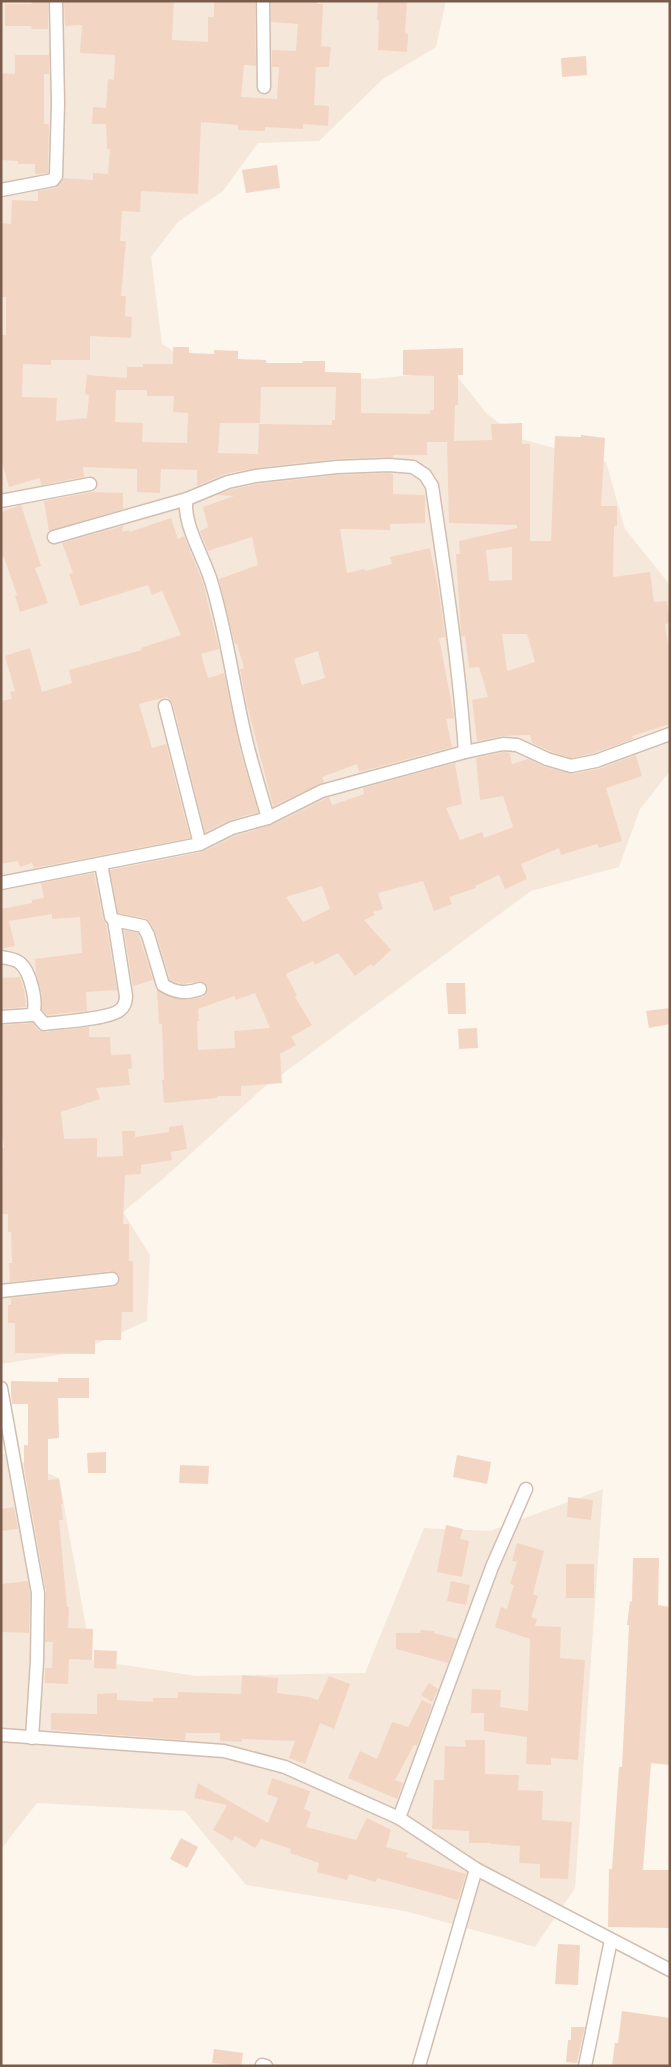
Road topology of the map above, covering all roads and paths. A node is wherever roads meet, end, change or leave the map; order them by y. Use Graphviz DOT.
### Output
graph roads {
  1 [pos="56,1"];
  2 [pos="263,1"];
  3 [pos="264,87"];
  4 [pos="1,190"];
  5 [pos="90,484"];
  6 [pos="187,499"];
  7 [pos="1,501"];
  8 [pos="54,537"];
  9 [pos="165,706"];
  10 [pos="670,734"];
  11 [pos="464,752"];
  12 [pos="268,818"];
  13 [pos="200,844"];
  14 [pos="101,864"];
  15 [pos="1,883"];
  16 [pos="114,920"];
  17 [pos="1,957"];
  18 [pos="200,989"];
  19 [pos="34,1012"];
  20 [pos="1,1017"];
  21 [pos="112,1280"];
  22 [pos="1,1291"];
  23 [pos="1,1388"];
  24 [pos="526,1489"];
  25 [pos="1,1736"];
  26 [pos="32,1738"];
  27 [pos="398,1818"];
  28 [pos="476,1869"];
  29 [pos="611,1940"];
  30 [pos="670,1970"];
  31 [pos="419,2066"];
  32 [pos="585,2066"];
  1 -- 4 [label="street"];
  2 -- 3 [label="street"];
  5 -- 7 [label="street"];
  6 -- 8 [label="street"];
  6 -- 11 [label="street"];
  6 -- 12 [label="street"];
  9 -- 13 [label="street"];
  10 -- 11 [label="street"];
  11 -- 12 [label="street"];
  12 -- 13 [label="street"];
  13 -- 14 [label="street"];
  14 -- 15 [label="street"];
  14 -- 16 [label="street"];
  16 -- 18 [label="street"];
  16 -- 19 [label="street"];
  17 -- 19 [label="street"];
  19 -- 20 [label="street"];
  21 -- 22 [label="street"];
  23 -- 26 [label="street"];
  24 -- 27 [label="street"];
  25 -- 26 [label="street"];
  26 -- 27 [label="street"];
  27 -- 28 [label="street"];
  28 -- 29 [label="street"];
  28 -- 31 [label="street"];
  29 -- 30 [label="street"];
  29 -- 32 [label="street"];
}
